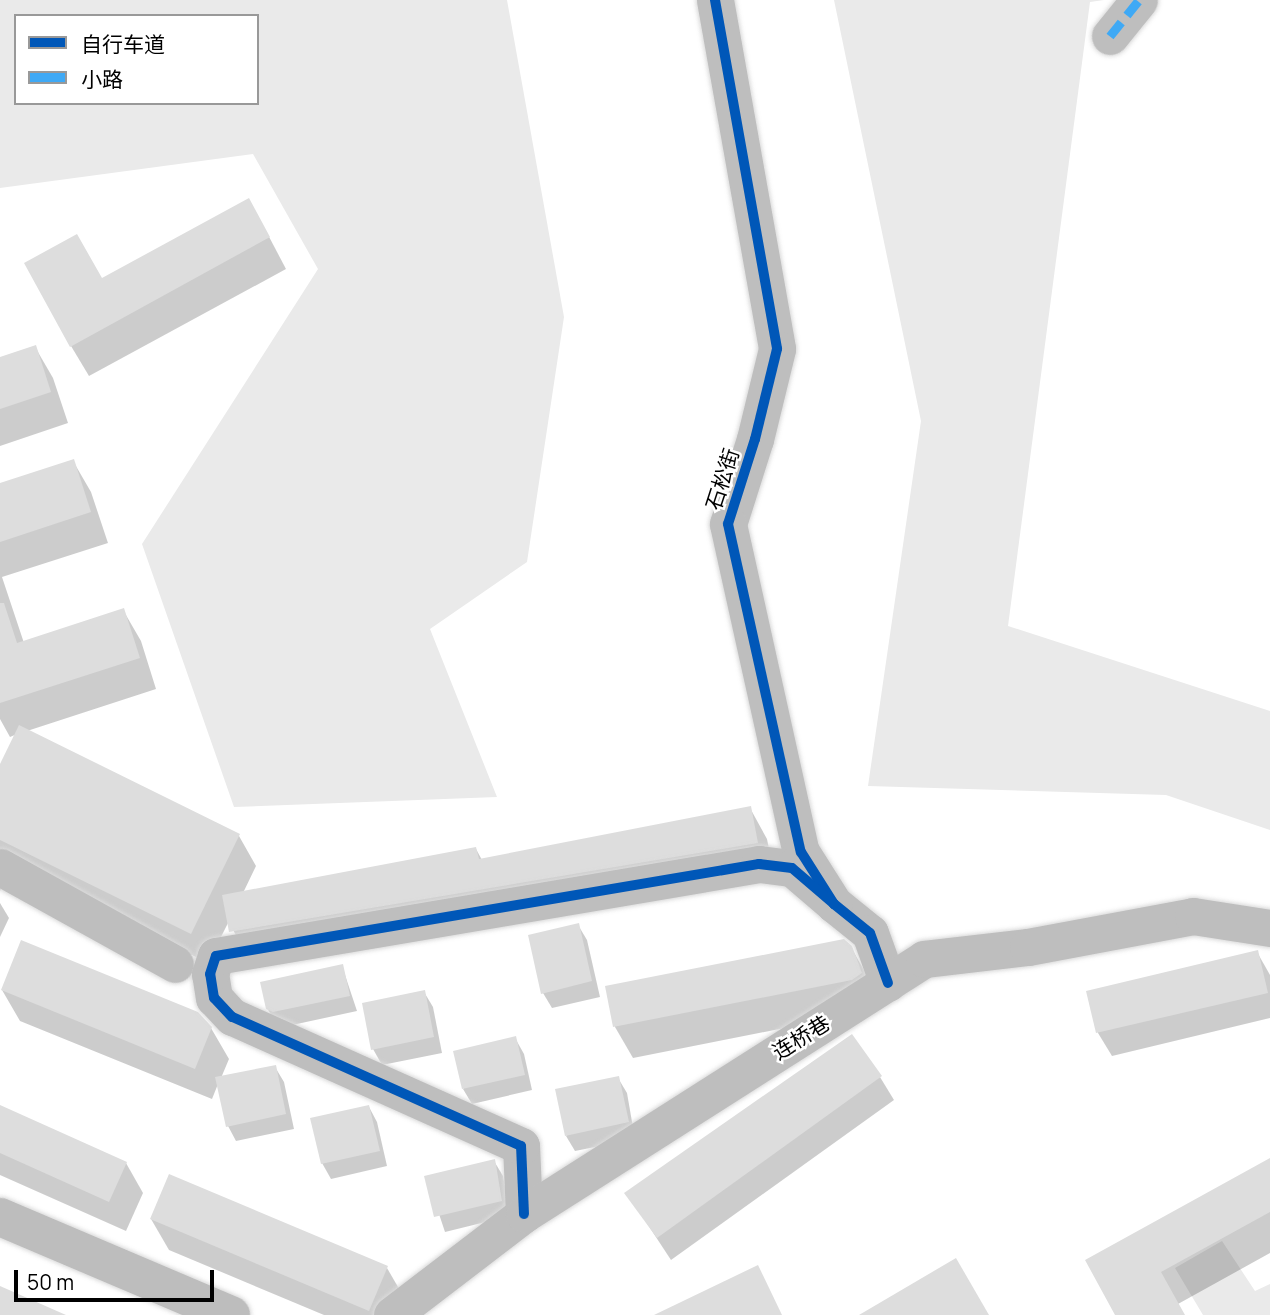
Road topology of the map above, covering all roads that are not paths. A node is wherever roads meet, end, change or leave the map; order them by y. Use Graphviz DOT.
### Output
graph roads {
  1 [pos="715,0"];
  2 [pos="1139,0"];
  3 [pos="1110,36"];
  4 [pos="0,867"];
  5 [pos="834,904"];
  6 [pos="1270,928"];
  7 [pos="175,964"];
  8 [pos="888,983"];
  9 [pos="524,1214"];
  10 [pos="6,1223"];
  11 [pos="231,1315"];
  12 [pos="392,1315"];
  1 -- 5 [label="street, 石松街"];
  2 -- 3 [label="street"];
  4 -- 7 [label="street"];
  5 -- 8 [label="street, 石松街"];
  5 -- 9 [label="street"];
  6 -- 8 [label="street, 连桥巷"];
  8 -- 9 [label="street, 连桥巷"];
  9 -- 12 [label="street, 连桥巷"];
  10 -- 11 [label="main road"];
}
